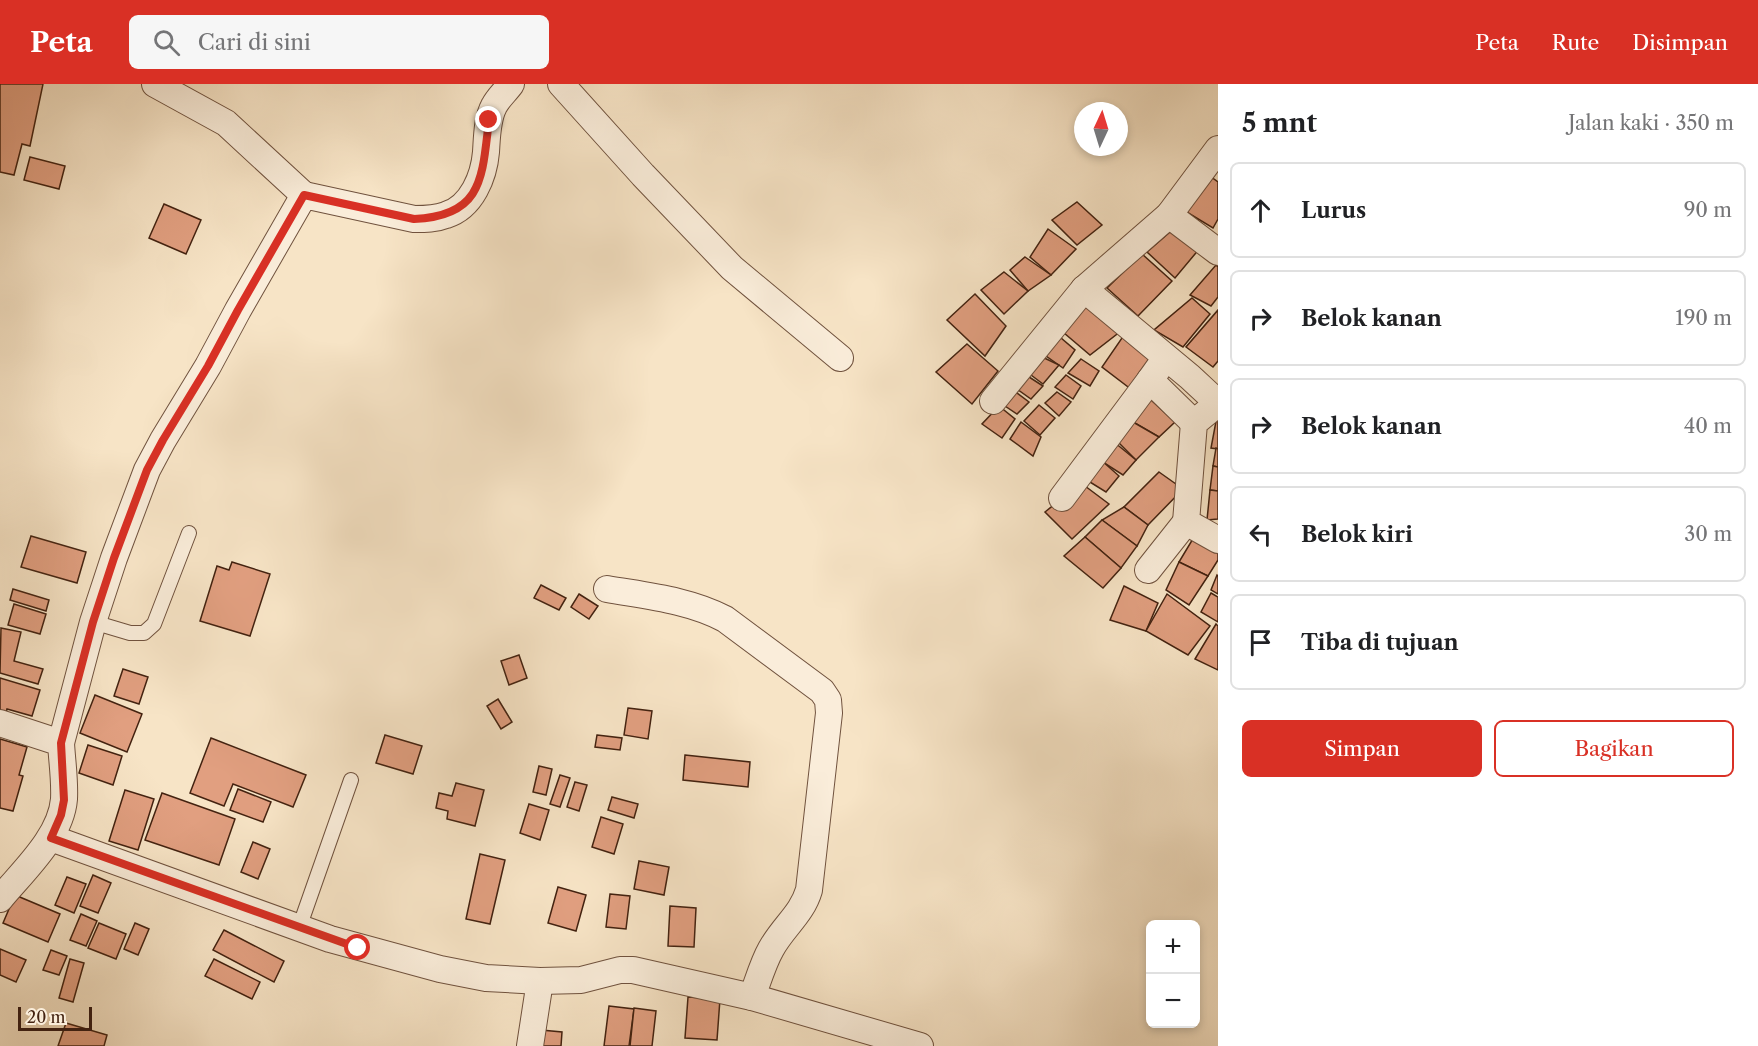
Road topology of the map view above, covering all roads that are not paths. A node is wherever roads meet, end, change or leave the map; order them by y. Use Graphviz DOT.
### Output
graph roads {
  1 [pos="155,84"];
  2 [pos="511,84"];
  3 [pos="561,84"];
  4 [pos="1218,149"];
  5 [pos="304,195"];
  6 [pos="1169,215"];
  7 [pos="1218,252"];
  8 [pos="1084,289"];
  9 [pos="840,357"];
  10 [pos="1165,358"];
  11 [pos="1150,380"];
  12 [pos="993,401"];
  13 [pos="1218,403"];
  14 [pos="1194,423"];
  15 [pos="1062,498"];
  16 [pos="1185,522"];
  17 [pos="189,533"];
  18 [pos="1218,540"];
  19 [pos="1148,570"];
  20 [pos="607,590"];
  21 [pos="93,622"];
  22 [pos="0,723"];
  23 [pos="61,743"];
  24 [pos="351,780"];
  25 [pos="51,838"];
  26 [pos="0,899"];
  27 [pos="299,928"];
  28 [pos="540,981"];
  29 [pos="752,997"];
  30 [pos="530,1046"];
  31 [pos="920,1046"];
  1 -- 5 [label="street"];
  2 -- 5 [label="street"];
  3 -- 9 [label="street"];
  4 -- 6 [label="street"];
  5 -- 21 [label="street"];
  6 -- 7 [label="street"];
  6 -- 8 [label="street"];
  8 -- 10 [label="street"];
  8 -- 12 [label="street"];
  10 -- 11 [label="street"];
  10 -- 13 [label="street"];
  11 -- 14 [label="street"];
  11 -- 15 [label="street"];
  13 -- 14 [label="street"];
  14 -- 16 [label="street"];
  16 -- 18 [label="street"];
  16 -- 19 [label="street"];
  17 -- 21 [label="lane"];
  20 -- 29 [label="street"];
  21 -- 23 [label="street"];
  22 -- 23 [label="street"];
  23 -- 25 [label="street"];
  24 -- 27 [label="lane"];
  25 -- 26 [label="street"];
  25 -- 27 [label="street"];
  27 -- 28 [label="street"];
  28 -- 29 [label="street"];
  28 -- 30 [label="street"];
  29 -- 31 [label="street"];
}
